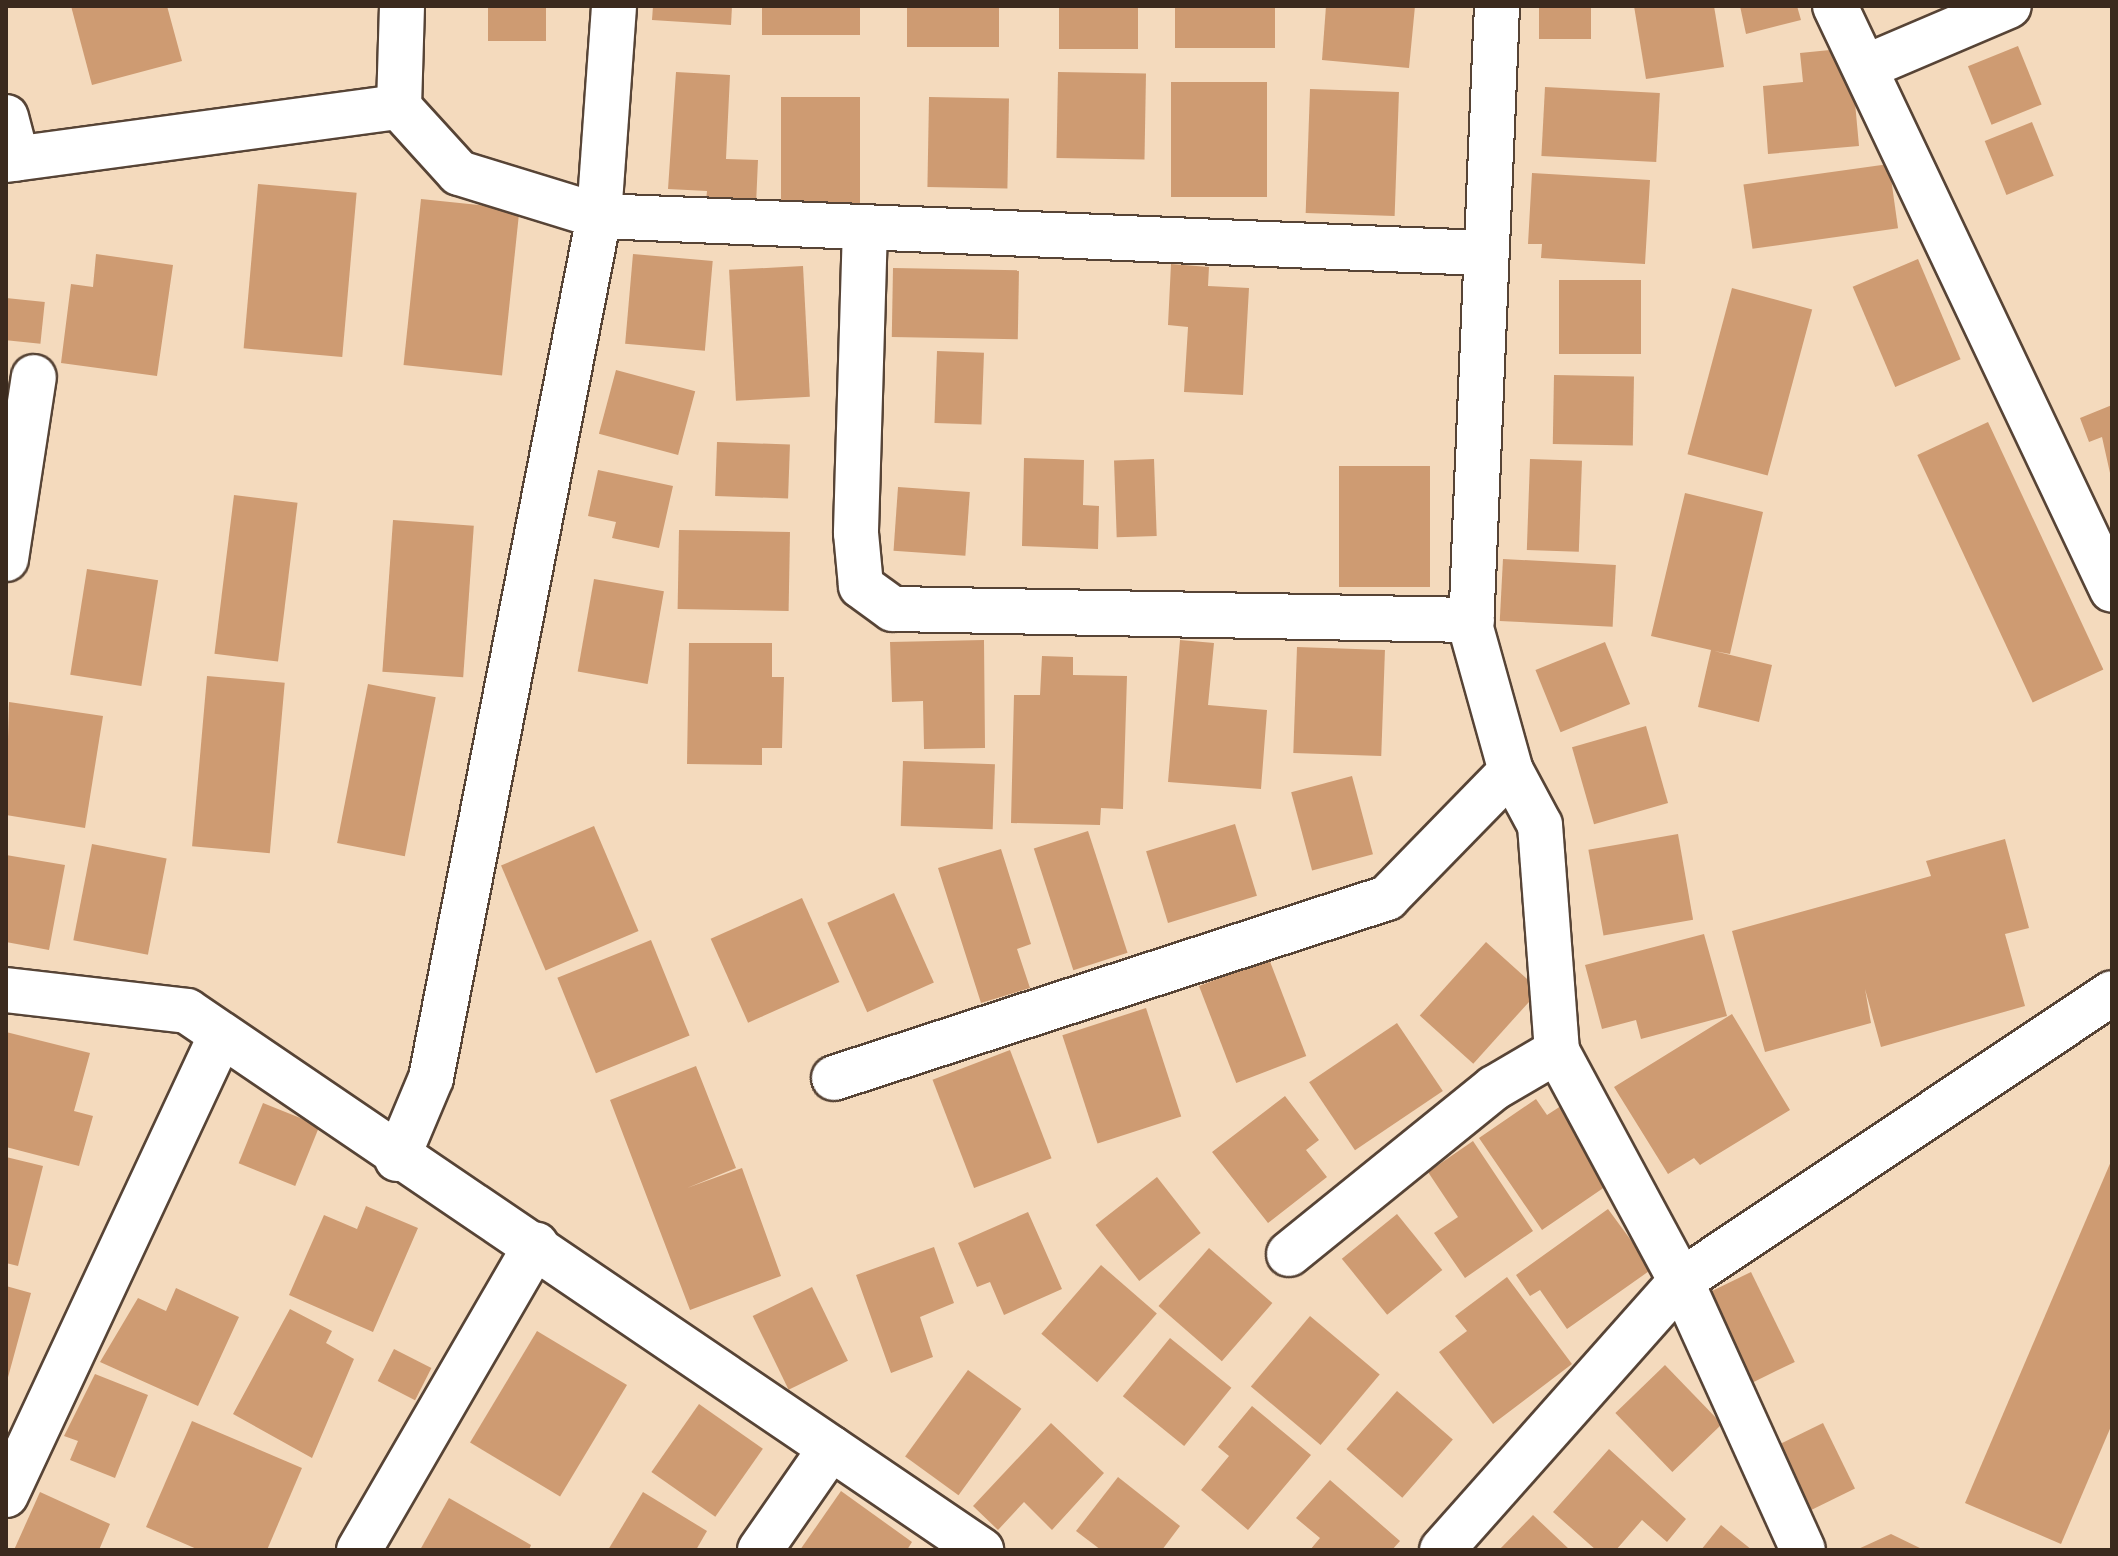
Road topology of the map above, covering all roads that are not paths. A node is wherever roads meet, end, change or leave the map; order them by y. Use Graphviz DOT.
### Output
graph roads {
  1 [pos="402,6"];
  2 [pos="614,6"];
  3 [pos="1497,6"];
  4 [pos="1835,6"];
  5 [pos="2009,6"];
  6 [pos="1868,66"];
  7 [pos="399,107"];
  8 [pos="6,117"];
  9 [pos="12,160"];
  10 [pos="599,216"];
  11 [pos="865,227"];
  12 [pos="1481,253"];
  13 [pos="34,377"];
  14 [pos="6,559"];
  15 [pos="2110,579"];
  16 [pos="1472,620"];
  17 [pos="1511,771"];
  18 [pos="6,990"];
  19 [pos="2112,993"];
  20 [pos="221,1035"];
  21 [pos="1557,1051"];
  22 [pos="834,1078"];
  23 [pos="397,1159"];
  24 [pos="536,1245"];
  25 [pos="1289,1254"];
  26 [pos="1681,1281"];
  27 [pos="831,1448"];
  28 [pos="6,1495"];
  29 [pos="359,1550"];
  30 [pos="760,1550"];
  31 [pos="981,1550"];
  32 [pos="1442,1550"];
  33 [pos="1803,1550"];
  1 -- 7 [label="street"];
  2 -- 10 [label="street"];
  3 -- 12 [label="street"];
  4 -- 6 [label="street"];
  5 -- 6 [label="street"];
  6 -- 15 [label="street"];
  7 -- 9 [label="street"];
  7 -- 10 [label="street"];
  8 -- 9 [label="street"];
  10 -- 11 [label="street"];
  10 -- 23 [label="street"];
  11 -- 12 [label="street"];
  11 -- 16 [label="street"];
  12 -- 16 [label="street"];
  13 -- 14 [label="street"];
  16 -- 17 [label="street"];
  17 -- 21 [label="street"];
  17 -- 22 [label="street"];
  18 -- 20 [label="street"];
  19 -- 26 [label="street"];
  20 -- 23 [label="street"];
  20 -- 28 [label="street"];
  21 -- 25 [label="street"];
  21 -- 26 [label="street"];
  23 -- 24 [label="street"];
  24 -- 27 [label="street"];
  24 -- 29 [label="street"];
  26 -- 32 [label="street"];
  26 -- 33 [label="street"];
  27 -- 30 [label="street"];
  27 -- 31 [label="street"];
}
